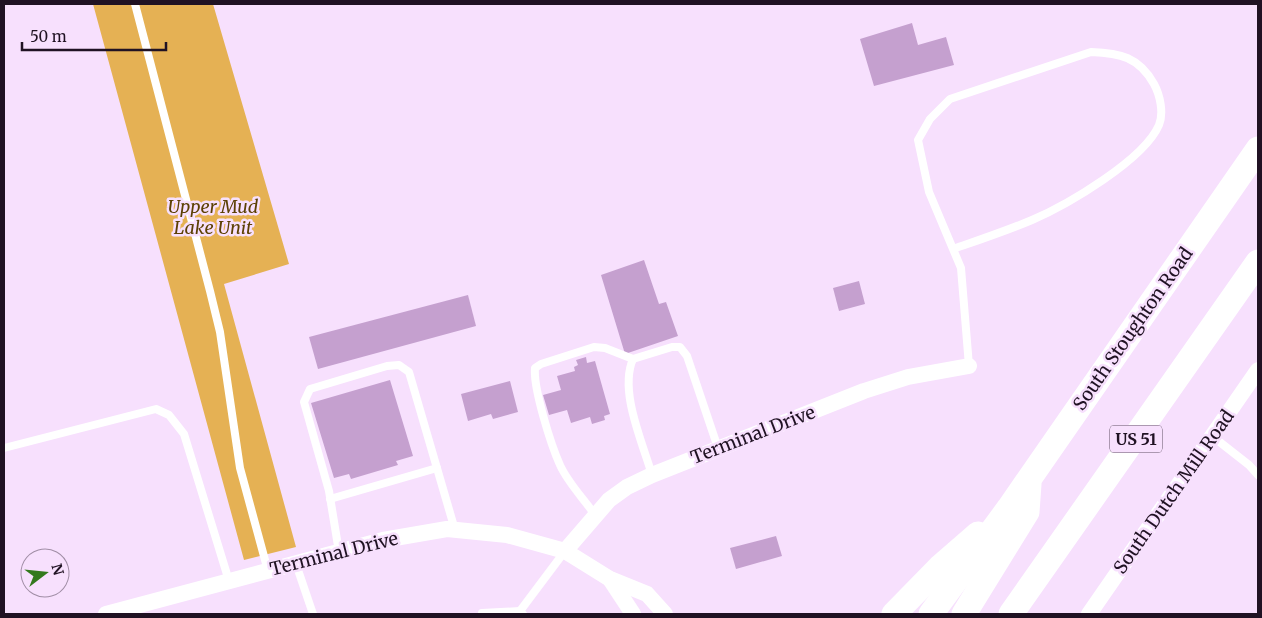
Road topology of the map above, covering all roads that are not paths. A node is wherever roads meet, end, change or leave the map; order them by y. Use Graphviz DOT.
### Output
graph roads {
  1 [pos="134,4"];
  2 [pos="1258,149"];
  3 [pos="953,249"];
  4 [pos="1258,262"];
  5 [pos="633,358"];
  6 [pos="969,366"];
  7 [pos="1258,370"];
  8 [pos="1212,436"];
  9 [pos="4,448"];
  10 [pos="718,448"];
  11 [pos="437,468"];
  12 [pos="652,474"];
  13 [pos="1258,475"];
  14 [pos="1029,479"];
  15 [pos="330,499"];
  16 [pos="1009,508"];
  17 [pos="595,516"];
  18 [pos="455,530"];
  19 [pos="565,551"];
  20 [pos="339,552"];
  21 [pos="296,564"];
  22 [pos="268,571"];
  23 [pos="610,579"];
  24 [pos="229,581"];
  25 [pos="521,613"];
  26 [pos="106,614"];
  27 [pos="313,614"];
  28 [pos="480,614"];
  29 [pos="633,614"];
  30 [pos="665,614"];
  31 [pos="894,614"];
  32 [pos="931,614"];
  33 [pos="964,614"];
  34 [pos="1011,614"];
  35 [pos="1089,614"];
  1 -- 22 [label="lane"];
  2 -- 14 [label="main road, South Stoughton Road"];
  3 -- 3 [label="lane"];
  3 -- 6 [label="lane"];
  4 -- 34 [label="main road, US 51"];
  5 -- 10 [label="lane"];
  5 -- 12 [label="lane"];
  5 -- 17 [label="lane"];
  6 -- 10 [label="street, Terminal Drive"];
  7 -- 8 [label="street, South Dutch Mill Road"];
  8 -- 13 [label="lane"];
  8 -- 35 [label="street, South Dutch Mill Road"];
  9 -- 24 [label="lane"];
  10 -- 12 [label="street, Terminal Drive"];
  11 -- 15 [label="lane"];
  11 -- 15 [label="lane"];
  11 -- 18 [label="lane"];
  12 -- 17 [label="street, Terminal Drive"];
  14 -- 16 [label="main road, South Stoughton Road"];
  14 -- 33 [label="main road"];
  15 -- 20 [label="lane"];
  16 -- 31 [label="main road"];
  16 -- 32 [label="main road"];
  17 -- 19 [label="street, Terminal Drive"];
  18 -- 19 [label="street, Terminal Drive"];
  18 -- 20 [label="street, Terminal Drive"];
  19 -- 23 [label="street, Terminal Drive"];
  19 -- 25 [label="lane"];
  20 -- 21 [label="street, Terminal Drive"];
  21 -- 22 [label="street, Terminal Drive"];
  21 -- 27 [label="lane"];
  22 -- 24 [label="street, Terminal Drive"];
  23 -- 29 [label="street, Terminal Drive"];
  23 -- 30 [label="street, Terminal Drive"];
  24 -- 26 [label="street, Terminal Drive"];
  25 -- 28 [label="lane"];
}
